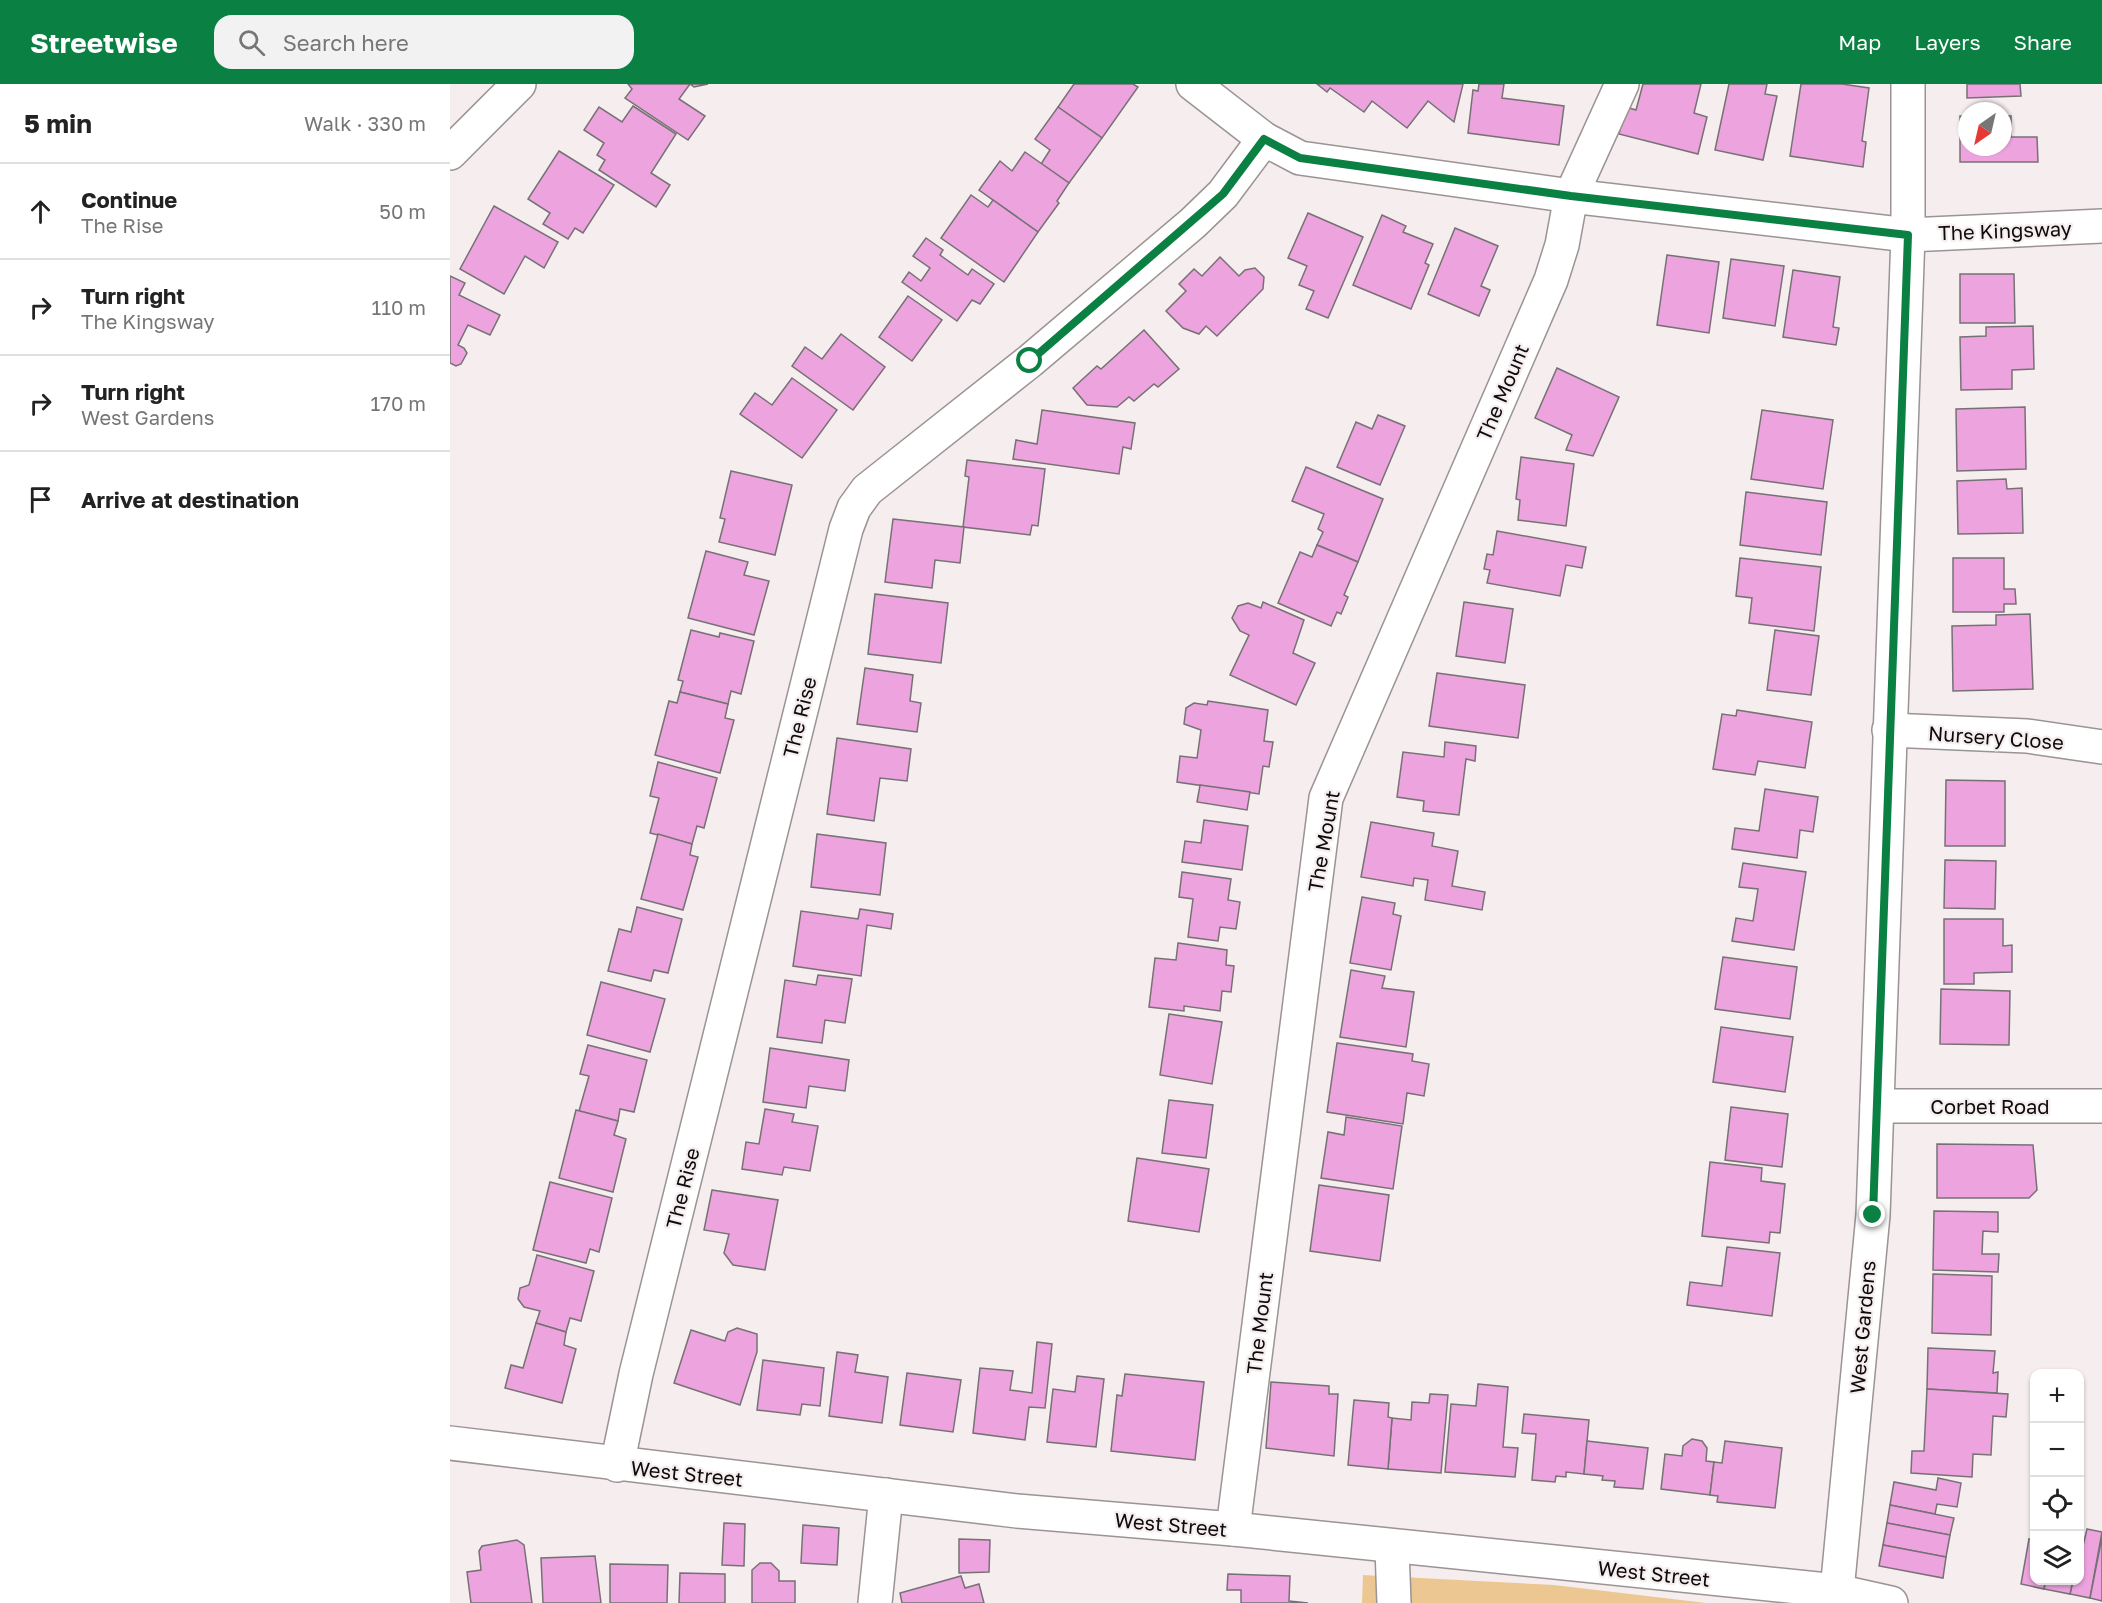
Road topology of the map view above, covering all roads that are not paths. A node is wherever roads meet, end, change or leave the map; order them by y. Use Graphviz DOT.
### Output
graph roads {
  1 [pos="519,84"];
  2 [pos="1193,84"];
  3 [pos="1622,84"];
  4 [pos="1908,84"];
  5 [pos="1264,139"];
  6 [pos="450,153"];
  7 [pos="1571,196"];
  8 [pos="2102,226"];
  9 [pos="1908,235"];
  10 [pos="1889,730"];
  11 [pos="2102,747"];
  12 [pos="1877,1106"];
  13 [pos="2102,1106"];
  14 [pos="450,1443"];
  15 [pos="617,1465"];
  16 [pos="886,1495"];
  17 [pos="1233,1529"];
  18 [pos="1392,1548"];
  19 [pos="1837,1591"];
  20 [pos="875,1603"];
  21 [pos="1394,1603"];
  22 [pos="1891,1603"];
  1 -- 6 [label="street"];
  2 -- 5 [label="street, The Kingsway"];
  3 -- 7 [label="street, The Mount"];
  4 -- 9 [label="street"];
  5 -- 7 [label="street, The Kingsway"];
  5 -- 15 [label="street, The Rise"];
  7 -- 9 [label="street, The Kingsway"];
  7 -- 17 [label="street, The Mount"];
  8 -- 9 [label="street, The Kingsway"];
  9 -- 10 [label="street, West Gardens"];
  10 -- 11 [label="street, Nursery Close"];
  10 -- 12 [label="street, West Gardens"];
  12 -- 13 [label="street, Corbet Road"];
  12 -- 19 [label="street, West Gardens"];
  14 -- 15 [label="street, West Street"];
  15 -- 16 [label="street, West Street"];
  16 -- 17 [label="street, West Street"];
  16 -- 20 [label="street"];
  17 -- 18 [label="street, West Street"];
  18 -- 19 [label="street, West Street"];
  18 -- 21 [label="street"];
  19 -- 22 [label="street, West Street"];
}
